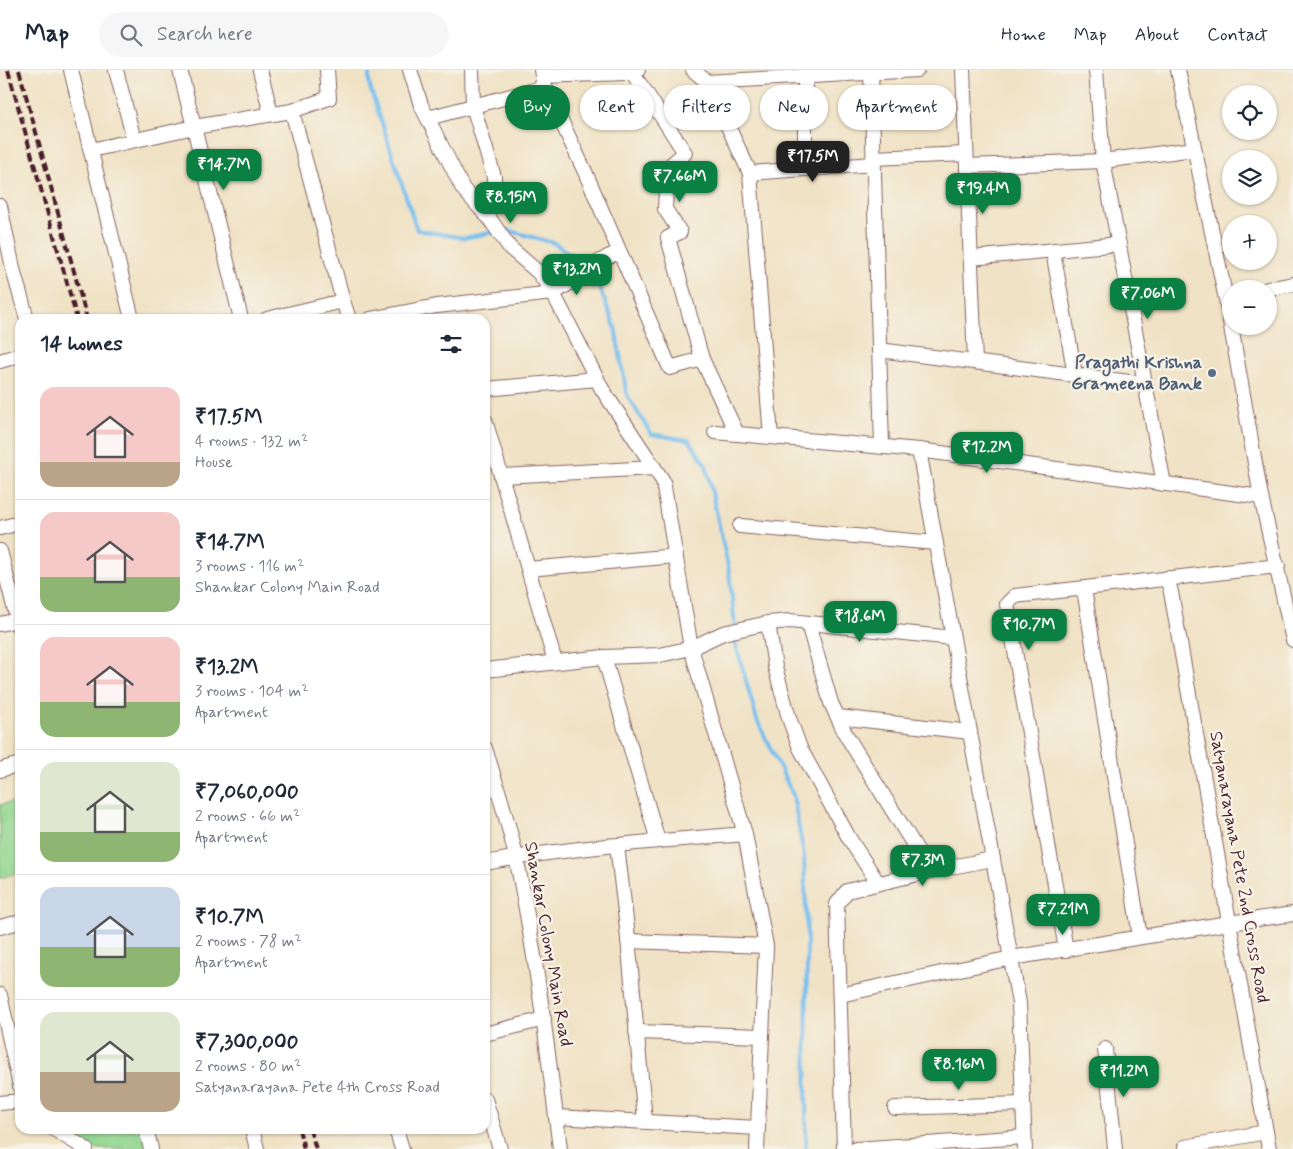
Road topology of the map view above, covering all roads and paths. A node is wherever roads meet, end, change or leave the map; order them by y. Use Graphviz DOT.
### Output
graph roads {
  1 [pos="71,70"];
  2 [pos="116,70"];
  3 [pos="180,70"];
  4 [pos="260,70"];
  5 [pos="327,70"];
  6 [pos="410,70"];
  7 [pos="472,70"];
  8 [pos="694,70"];
  9 [pos="917,70"];
  10 [pos="963,70"];
  11 [pos="1096,70"];
  12 [pos="1178,70"];
  13 [pos="635,71"];
  14 [pos="871,71"];
  15 [pos="603,72"];
  16 [pos="805,73"];
  17 [pos="735,75"];
  18 [pos="543,78"];
  19 [pos="707,82"];
  20 [pos="473,106"];
  21 [pos="292,111"];
  22 [pos="271,114"];
  23 [pos="428,118"];
  24 [pos="194,127"];
  25 [pos="134,140"];
  26 [pos="1194,148"];
  27 [pos="90,150"];
  28 [pos="967,160"];
  29 [pos="874,161"];
  30 [pos="1104,161"];
  31 [pos="805,169"];
  32 [pos="750,173"];
  33 [pos="0,206"];
  34 [pos="486,216"];
  35 [pos="1119,244"];
  36 [pos="1054,250"];
  37 [pos="619,252"];
  38 [pos="971,258"];
  39 [pos="1224,280"];
  40 [pos="1293,284"];
  41 [pos="1277,287"];
  42 [pos="553,293"];
  43 [pos="343,301"];
  44 [pos="26,314"];
  45 [pos="131,314"];
  46 [pos="240,314"];
  47 [pos="288,314"];
  48 [pos="347,314"];
  49 [pos="396,314"];
  50 [pos="1235,335"];
  51 [pos="879,350"];
  52 [pos="15,356"];
  53 [pos="702,359"];
  54 [pos="0,361"];
  55 [pos="975,362"];
  56 [pos="1075,375"];
  57 [pos="597,379"];
  58 [pos="1145,384"];
  59 [pos="490,389"];
  60 [pos="714,432"];
  61 [pos="737,434"];
  62 [pos="771,437"];
  63 [pos="490,438"];
  64 [pos="882,447"];
  65 [pos="919,450"];
  66 [pos="654,468"];
  67 [pos="501,476"];
  68 [pos="1164,484"];
  69 [pos="1262,497"];
  70 [pos="15,525"];
  71 [pos="740,526"];
  72 [pos="0,528"];
  73 [pos="936,543"];
  74 [pos="0,551"];
  75 [pos="676,556"];
  76 [pos="1278,566"];
  77 [pos="528,569"];
  78 [pos="1167,578"];
  79 [pos="1084,588"];
  80 [pos="15,609"];
  81 [pos="768,622"];
  82 [pos="0,624"];
  83 [pos="808,624"];
  84 [pos="15,625"];
  85 [pos="954,638"];
  86 [pos="1293,640"];
  87 [pos="691,648"];
  88 [pos="604,657"];
  89 [pos="554,662"];
  90 [pos="490,669"];
  91 [pos="838,717"];
  92 [pos="970,732"];
  93 [pos="490,764"];
  94 [pos="15,766"];
  95 [pos="0,770"];
  96 [pos="745,834"];
  97 [pos="658,841"];
  98 [pos="617,846"];
  99 [pos="516,857"];
  100 [pos="993,859"];
  101 [pos="490,862"];
  102 [pos="930,871"];
  103 [pos="878,883"];
  104 [pos="1293,914"];
  105 [pos="1229,922"];
  106 [pos="15,923"];
  107 [pos="0,927"];
  108 [pos="1140,937"];
  109 [pos="628,941"];
  110 [pos="766,946"];
  111 [pos="1066,950"];
  112 [pos="1011,958"];
  113 [pos="0,994"];
  114 [pos="840,995"];
  115 [pos="544,1019"];
  116 [pos="636,1032"];
  117 [pos="490,1033"];
  118 [pos="762,1036"];
  119 [pos="1105,1049"];
  120 [pos="15,1063"];
  121 [pos="1023,1104"];
  122 [pos="895,1108"];
  123 [pos="490,1116"];
  124 [pos="556,1117"];
  125 [pos="645,1121"];
  126 [pos="758,1128"];
  127 [pos="1266,1132"];
  128 [pos="62,1134"];
  129 [pos="147,1134"];
  130 [pos="253,1134"];
  131 [pos="398,1134"];
  132 [pos="1025,1143"];
  133 [pos="1185,1147"];
  134 [pos="86,1149"];
  135 [pos="151,1149"];
  136 [pos="257,1149"];
  137 [pos="402,1149"];
  138 [pos="500,1149"];
  139 [pos="560,1149"];
  140 [pos="757,1149"];
  141 [pos="844,1149"];
  142 [pos="856,1149"];
  143 [pos="1115,1149"];
  144 [pos="1269,1149"];
  1 -- 27 [label="street"];
  2 -- 25 [label="street"];
  3 -- 24 [label="street"];
  4 -- 22 [label="street"];
  5 -- 21 [label="street"];
  6 -- 23 [label="street"];
  7 -- 20 [label="street"];
  8 -- 19 [label="street"];
  9 -- 14 [label="street"];
  10 -- 28 [label="street"];
  11 -- 30 [label="street"];
  12 -- 26 [label="street"];
  13 -- 15 [label="street"];
  13 -- 53 [label="street"];
  14 -- 16 [label="street"];
  14 -- 29 [label="street"];
  15 -- 18 [label="street"];
  16 -- 17 [label="street"];
  16 -- 31 [label="street"];
  17 -- 19 [label="street"];
  18 -- 20 [label="street"];
  18 -- 37 [label="street"];
  19 -- 32 [label="street"];
  20 -- 23 [label="street"];
  20 -- 34 [label="street"];
  21 -- 22 [label="street"];
  21 -- 43 [label="street"];
  22 -- 24 [label="street"];
  23 -- 34 [label="street"];
  24 -- 25 [label="street"];
  24 -- 46 [label="street"];
  25 -- 27 [label="street"];
  26 -- 30 [label="street"];
  26 -- 39 [label="street"];
  27 -- 45 [label="street"];
  28 -- 29 [label="street"];
  28 -- 30 [label="street"];
  28 -- 38 [label="street"];
  29 -- 31 [label="street"];
  29 -- 51 [label="street"];
  30 -- 35 [label="street"];
  31 -- 32 [label="street"];
  32 -- 62 [label="street"];
  33 -- 44 [label="street"];
  34 -- 42 [label="street"];
  35 -- 36 [label="street"];
  35 -- 58 [label="street"];
  36 -- 38 [label="street"];
  36 -- 56 [label="street"];
  37 -- 42 [label="street"];
  37 -- 53 [label="street"];
  38 -- 55 [label="street"];
  40 -- 41 [label="street"];
  42 -- 49 [label="street"];
  42 -- 57 [label="street"];
  43 -- 47 [label="street"];
  43 -- 48 [label="street"];
  50 -- 69 [label="street"];
  51 -- 55 [label="street"];
  51 -- 64 [label="street"];
  52 -- 54 [label="street"];
  53 -- 61 [label="street"];
  55 -- 56 [label="street"];
  56 -- 58 [label="street"];
  57 -- 59 [label="street"];
  57 -- 66 [label="street"];
  58 -- 68 [label="street"];
  60 -- 61 [label="street"];
  61 -- 62 [label="street"];
  62 -- 64 [label="street"];
  63 -- 67 [label="street"];
  64 -- 65 [label="street"];
  65 -- 68 [label="street"];
  65 -- 73 [label="street"];
  66 -- 67 [label="street"];
  66 -- 75 [label="street"];
  67 -- 77 [label="street"];
  68 -- 69 [label="street"];
  69 -- 76 [label="street"];
  70 -- 72 [label="street"];
  71 -- 73 [label="street"];
  73 -- 85 [label="street"];
  74 -- 80 [label="street"];
  75 -- 77 [label="street"];
  75 -- 87 [label="street"];
  76 -- 78 [label="street"];
  76 -- 86 [label="street"];
  77 -- 89 [label="street"];
  78 -- 79 [label="street"];
  78 -- 105 [label="street, Satyanarayana Pete 2nd Cross Road"];
  79 -- 108 [label="street"];
  79 -- 111 [label="street"];
  81 -- 83 [label="street"];
  81 -- 87 [label="street"];
  81 -- 103 [label="street"];
  82 -- 84 [label="street"];
  83 -- 85 [label="street"];
  83 -- 91 [label="street"];
  85 -- 92 [label="street"];
  87 -- 88 [label="street"];
  87 -- 96 [label="street"];
  88 -- 89 [label="street"];
  88 -- 97 [label="street"];
  89 -- 90 [label="street"];
  91 -- 92 [label="street"];
  91 -- 102 [label="street"];
  92 -- 100 [label="street"];
  93 -- 99 [label="street, Shankar Colony Main Road"];
  94 -- 95 [label="street"];
  96 -- 97 [label="street"];
  96 -- 110 [label="street"];
  97 -- 98 [label="street"];
  98 -- 99 [label="street"];
  98 -- 109 [label="street"];
  99 -- 101 [label="street"];
  99 -- 115 [label="street, Shankar Colony Main Road"];
  100 -- 102 [label="street"];
  100 -- 112 [label="street"];
  102 -- 103 [label="street"];
  103 -- 114 [label="street"];
  104 -- 105 [label="street"];
  105 -- 108 [label="street"];
  105 -- 127 [label="street, Satyanarayana Pete 2nd Cross Road"];
  106 -- 107 [label="street"];
  108 -- 111 [label="street"];
  109 -- 110 [label="street"];
  109 -- 116 [label="street"];
  110 -- 118 [label="street"];
  111 -- 112 [label="street"];
  112 -- 114 [label="street"];
  112 -- 121 [label="street"];
  113 -- 120 [label="street"];
  114 -- 141 [label="street"];
  115 -- 117 [label="street"];
  115 -- 124 [label="street, Shankar Colony Main Road"];
  116 -- 118 [label="street"];
  116 -- 125 [label="street"];
  118 -- 126 [label="street"];
  119 -- 143 [label="street"];
  121 -- 122 [label="street"];
  121 -- 132 [label="street"];
  123 -- 138 [label="street"];
  124 -- 125 [label="street"];
  124 -- 139 [label="street, Shankar Colony Main Road"];
  125 -- 126 [label="street"];
  126 -- 140 [label="street"];
  127 -- 133 [label="street"];
  127 -- 144 [label="street, Satyanarayana Pete 2nd Cross Road"];
  128 -- 134 [label="street"];
  129 -- 135 [label="street"];
  130 -- 136 [label="street"];
  131 -- 137 [label="street"];
  132 -- 142 [label="street"];
}
